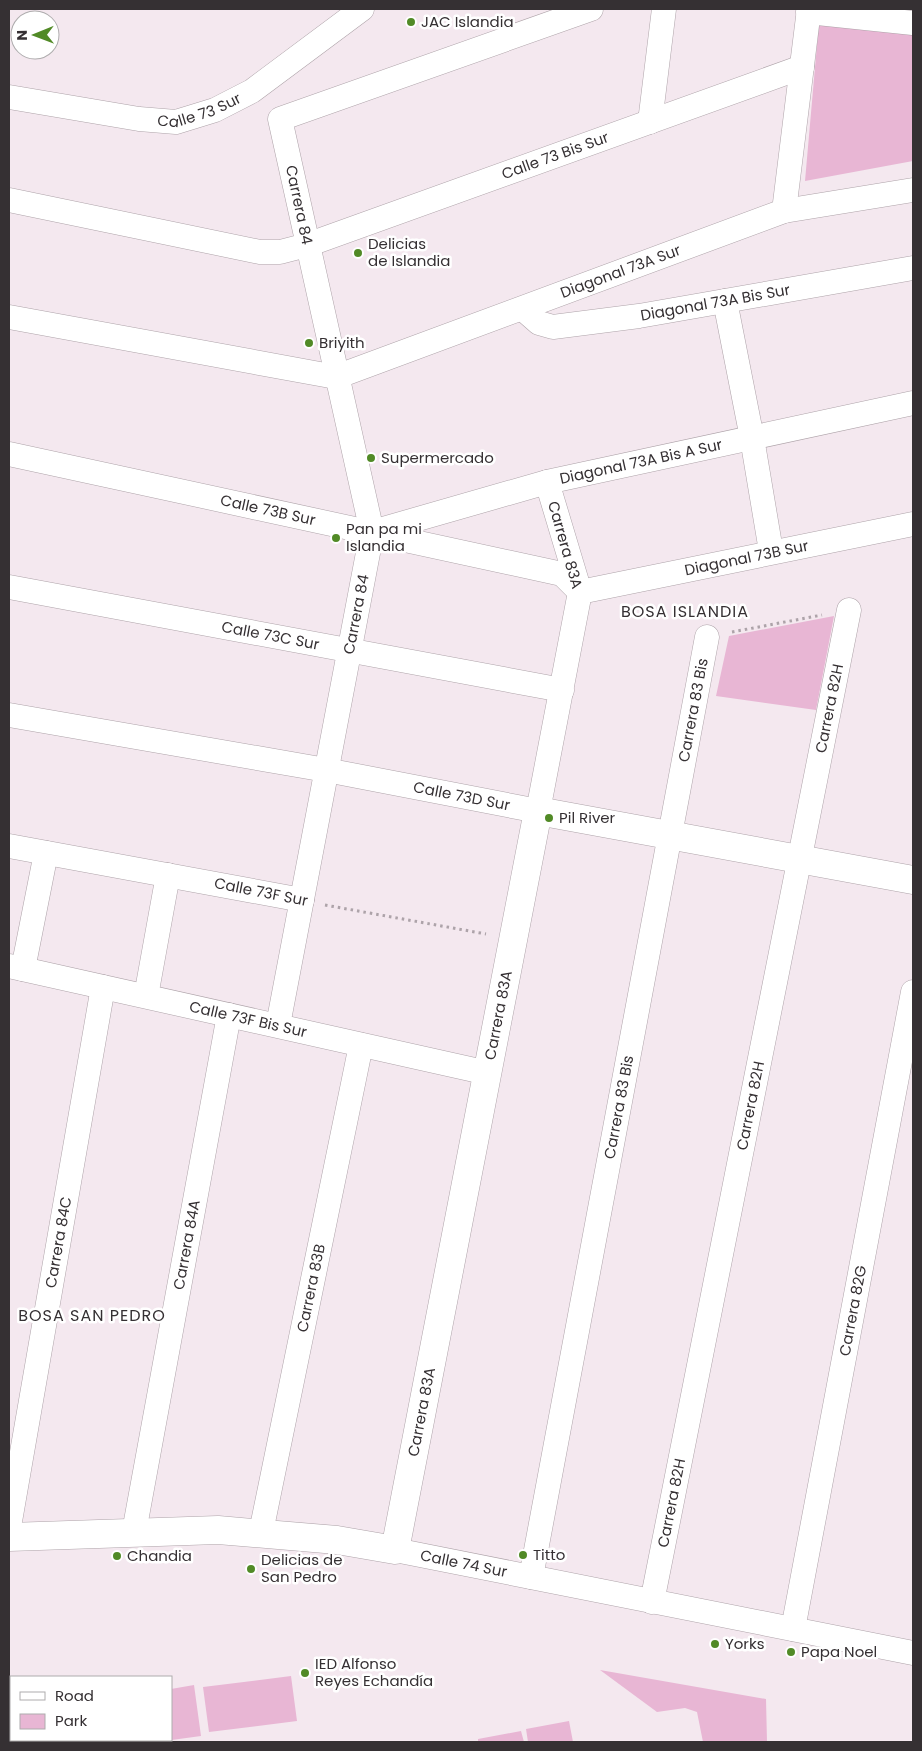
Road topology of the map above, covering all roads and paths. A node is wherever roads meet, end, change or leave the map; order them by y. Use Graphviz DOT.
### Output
graph roads {
  1 [pos="362,9"];
  2 [pos="591,9"];
  3 [pos="664,9"];
  4 [pos="809,10"];
  5 [pos="913,23"];
  6 [pos="802,67"];
  7 [pos="9,97"];
  8 [pos="650,122"];
  9 [pos="913,190"];
  10 [pos="9,200"];
  11 [pos="784,211"];
  12 [pos="307,245"];
  13 [pos="913,268"];
  14 [pos="725,301"];
  15 [pos="523,308"];
  16 [pos="9,317"];
  17 [pos="336,377"];
  18 [pos="913,403"];
  19 [pos="752,438"];
  20 [pos="9,454"];
  21 [pos="547,482"];
  22 [pos="913,524"];
  23 [pos="372,532"];
  24 [pos="771,551"];
  25 [pos="9,587"];
  26 [pos="580,592"];
  27 [pos="849,610"];
  28 [pos="707,637"];
  29 [pos="349,650"];
  30 [pos="562,690"];
  31 [pos="9,715"];
  32 [pos="326,770"];
  33 [pos="538,811"];
  34 [pos="670,835"];
  35 [pos="9,846"];
  36 [pos="46,852"];
  37 [pos="800,859"];
  38 [pos="168,875"];
  39 [pos="913,880"];
  40 [pos="302,900"];
  41 [pos="514,939"];
  42 [pos="16,967"];
  43 [pos="103,987"];
  44 [pos="913,992"];
  45 [pos="146,996"];
  46 [pos="229,1015"];
  47 [pos="278,1025"];
  48 [pos="361,1044"];
  49 [pos="488,1073"];
  50 [pos="9,1527"];
  51 [pos="134,1532"];
  52 [pos="261,1532"];
  53 [pos="9,1537"];
  54 [pos="394,1550"];
  55 [pos="531,1577"];
  56 [pos="652,1602"];
  57 [pos="793,1630"];
  58 [pos="913,1653"];
  1 -- 7 [label="street, Calle 73 Sur"];
  2 -- 12 [label="street, Carrera 84"];
  3 -- 8 [label="street"];
  4 -- 5 [label="street"];
  4 -- 6 [label="street"];
  6 -- 8 [label="street, Calle 73 Bis Sur"];
  6 -- 11 [label="street"];
  8 -- 12 [label="street, Calle 73 Bis Sur"];
  9 -- 11 [label="street, Diagonal 73A Sur"];
  10 -- 12 [label="street, Calle 73 Bis Sur"];
  11 -- 15 [label="street, Diagonal 73A Sur"];
  12 -- 17 [label="street, Carrera 84"];
  13 -- 14 [label="street, Diagonal 73A Bis Sur"];
  14 -- 15 [label="street, Diagonal 73A Bis Sur"];
  14 -- 19 [label="street"];
  15 -- 17 [label="street, Diagonal 73A Sur"];
  16 -- 17 [label="street"];
  17 -- 23 [label="street, Carrera 84"];
  18 -- 19 [label="street, Diagonal 73A Bis A Sur"];
  19 -- 21 [label="street, Diagonal 73A Bis A Sur"];
  19 -- 24 [label="street"];
  20 -- 23 [label="street, Calle 73B Sur"];
  21 -- 23 [label="street, Diagonal 73A Bis A Sur"];
  21 -- 26 [label="street, Carrera 83A"];
  22 -- 24 [label="street, Diagonal 73B Sur"];
  23 -- 26 [label="street, Calle 73B Sur"];
  23 -- 29 [label="street, Carrera 84"];
  24 -- 26 [label="street, Diagonal 73B Sur"];
  25 -- 29 [label="street, Calle 73C Sur"];
  26 -- 30 [label="street, Carrera 83A"];
  27 -- 28 [label="path"];
  27 -- 37 [label="street, Carrera 82H"];
  28 -- 34 [label="street, Carrera 83 Bis"];
  29 -- 30 [label="street, Calle 73C Sur"];
  29 -- 32 [label="street, Carrera 84"];
  30 -- 33 [label="street, Carrera 83A"];
  31 -- 32 [label="street, Calle 73D Sur"];
  32 -- 33 [label="street, Calle 73D Sur"];
  32 -- 40 [label="street, Carrera 84"];
  33 -- 34 [label="street, Calle 73D Sur"];
  33 -- 41 [label="street, Carrera 83A"];
  34 -- 37 [label="street, Calle 73D Sur"];
  34 -- 55 [label="street, Carrera 83 Bis"];
  35 -- 36 [label="street, Calle 73F Sur"];
  36 -- 38 [label="street, Calle 73F Sur"];
  36 -- 42 [label="street"];
  37 -- 39 [label="street, Calle 73D Sur"];
  37 -- 56 [label="street, Carrera 82H"];
  38 -- 40 [label="street, Calle 73F Sur"];
  38 -- 45 [label="street"];
  40 -- 41 [label="path, Calle 73F Sur"];
  40 -- 47 [label="street, Carrera 84"];
  41 -- 49 [label="street, Carrera 83A"];
  42 -- 43 [label="street, Calle 73F Bis Sur"];
  43 -- 45 [label="street, Calle 73F Bis Sur"];
  43 -- 50 [label="street, Carrera 84C"];
  44 -- 57 [label="street, Carrera 82G"];
  45 -- 46 [label="street, Calle 73F Bis Sur"];
  46 -- 47 [label="street, Calle 73F Bis Sur"];
  46 -- 51 [label="street, Carrera 84A"];
  47 -- 48 [label="street, Calle 73F Bis Sur"];
  48 -- 49 [label="street, Calle 73F Bis Sur"];
  48 -- 52 [label="street, Carrera 83B"];
  49 -- 54 [label="street, Carrera 83A"];
  51 -- 52 [label="street, Calle 74 Sur"];
  51 -- 53 [label="street, Calle 74 Sur"];
  52 -- 54 [label="street, Calle 74 Sur"];
  54 -- 55 [label="street, Calle 74 Sur"];
  55 -- 56 [label="street, Calle 74 Sur"];
  56 -- 57 [label="street, Calle 74 Sur"];
  57 -- 58 [label="street, Calle 74 Sur"];
}
